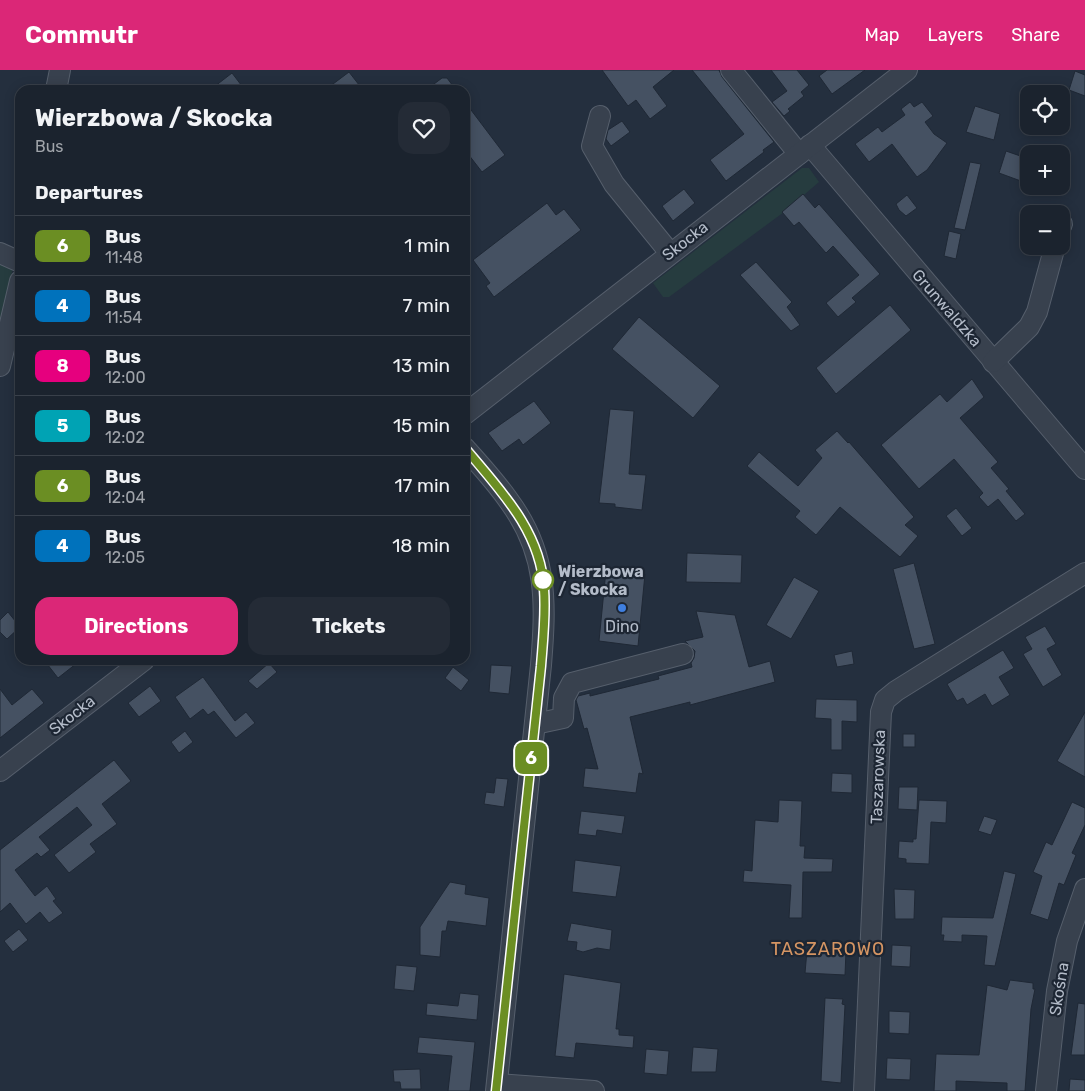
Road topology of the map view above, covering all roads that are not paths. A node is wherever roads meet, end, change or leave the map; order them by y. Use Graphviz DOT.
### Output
graph roads {
  1 [pos="60,70"];
  2 [pos="731,70"];
  3 [pos="907,70"];
  4 [pos="57,85"];
  5 [pos="600,116"];
  6 [pos="804,149"];
  7 [pos="0,253"];
  8 [pos="670,253"];
  9 [pos="1053,255"];
  10 [pos="15,260"];
  11 [pos="15,302"];
  12 [pos="993,362"];
  13 [pos="0,366"];
  14 [pos="470,410"];
  15 [pos="470,454"];
  16 [pos="1085,469"];
  17 [pos="1085,573"];
  18 [pos="683,654"];
  19 [pos="138,665"];
  20 [pos="535,724"];
  21 [pos="0,771"];
  22 [pos="1085,889"];
  23 [pos="496,1088"];
  24 [pos="594,1091"];
  25 [pos="864,1091"];
  26 [pos="1046,1091"];
  1 -- 4 [label="street"];
  2 -- 6 [label="street, Grunwaldzka"];
  3 -- 6 [label="street, Skocka"];
  5 -- 8 [label="street"];
  6 -- 8 [label="street, Skocka"];
  6 -- 12 [label="street, Grunwaldzka"];
  7 -- 10 [label="street"];
  8 -- 14 [label="street, Skocka"];
  9 -- 12 [label="street"];
  11 -- 13 [label="street"];
  12 -- 16 [label="street, Grunwaldzka"];
  15 -- 20 [label="street"];
  17 -- 25 [label="street, Taszarowska"];
  18 -- 20 [label="street"];
  19 -- 21 [label="street, Skocka"];
  20 -- 23 [label="street"];
  22 -- 26 [label="street, Skośna"];
  23 -- 24 [label="street"];
}
